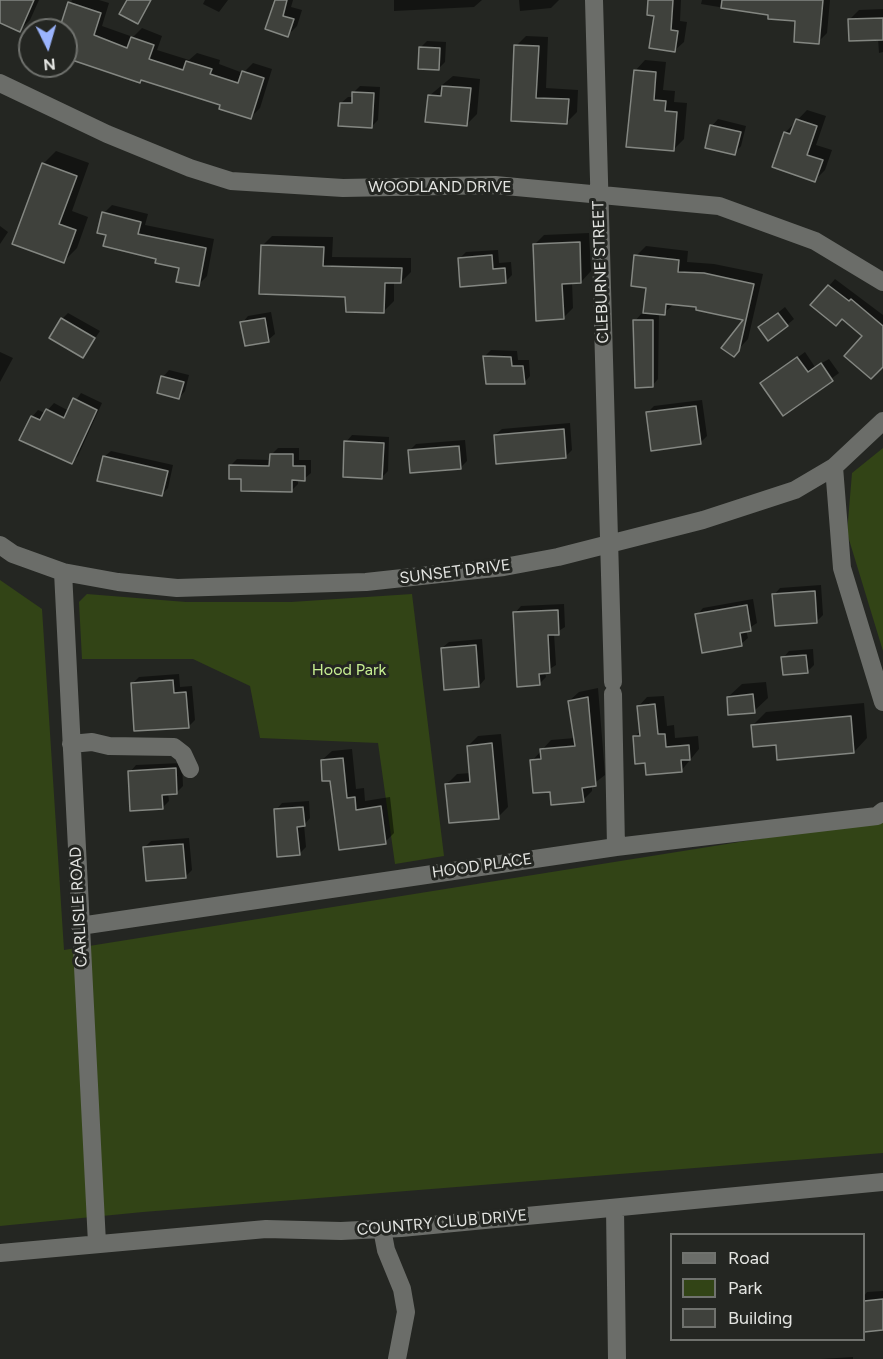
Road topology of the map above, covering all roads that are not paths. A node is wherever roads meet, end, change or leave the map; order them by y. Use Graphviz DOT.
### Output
graph roads {
  1 [pos="594,0"];
  2 [pos="0,83"];
  3 [pos="598,193"];
  4 [pos="883,282"];
  5 [pos="883,421"];
  6 [pos="834,467"];
  7 [pos="610,543"];
  8 [pos="0,545"];
  9 [pos="63,572"];
  10 [pos="883,702"];
  11 [pos="71,744"];
  12 [pos="190,769"];
  13 [pos="883,811"];
  14 [pos="616,847"];
  15 [pos="80,927"];
  16 [pos="883,1182"];
  17 [pos="615,1208"];
  18 [pos="382,1228"];
  19 [pos="97,1243"];
  20 [pos="0,1253"];
  21 [pos="397,1359"];
  22 [pos="618,1359"];
  1 -- 3 [label="street, CLEBURNE STREET"];
  2 -- 3 [label="street, WOODLAND DRIVE"];
  3 -- 4 [label="street, WOODLAND DRIVE"];
  3 -- 7 [label="street, CLEBURNE STREET"];
  5 -- 6 [label="street, SUNSET DRIVE"];
  6 -- 7 [label="street, SUNSET DRIVE"];
  6 -- 10 [label="street"];
  7 -- 9 [label="street, SUNSET DRIVE"];
  7 -- 14 [label="street, CLEBURNE STREET"];
  8 -- 9 [label="street, SUNSET DRIVE"];
  9 -- 11 [label="street, CARLISLE ROAD"];
  11 -- 12 [label="street"];
  11 -- 15 [label="street, CARLISLE ROAD"];
  13 -- 14 [label="street, HOOD PLACE"];
  14 -- 15 [label="street, HOOD PLACE"];
  15 -- 19 [label="street, CARLISLE ROAD"];
  16 -- 17 [label="street, COUNTRY CLUB DRIVE"];
  17 -- 18 [label="street, COUNTRY CLUB DRIVE"];
  17 -- 22 [label="street"];
  18 -- 19 [label="street, COUNTRY CLUB DRIVE"];
  18 -- 21 [label="street"];
  19 -- 20 [label="street, COUNTRY CLUB DRIVE"];
}
